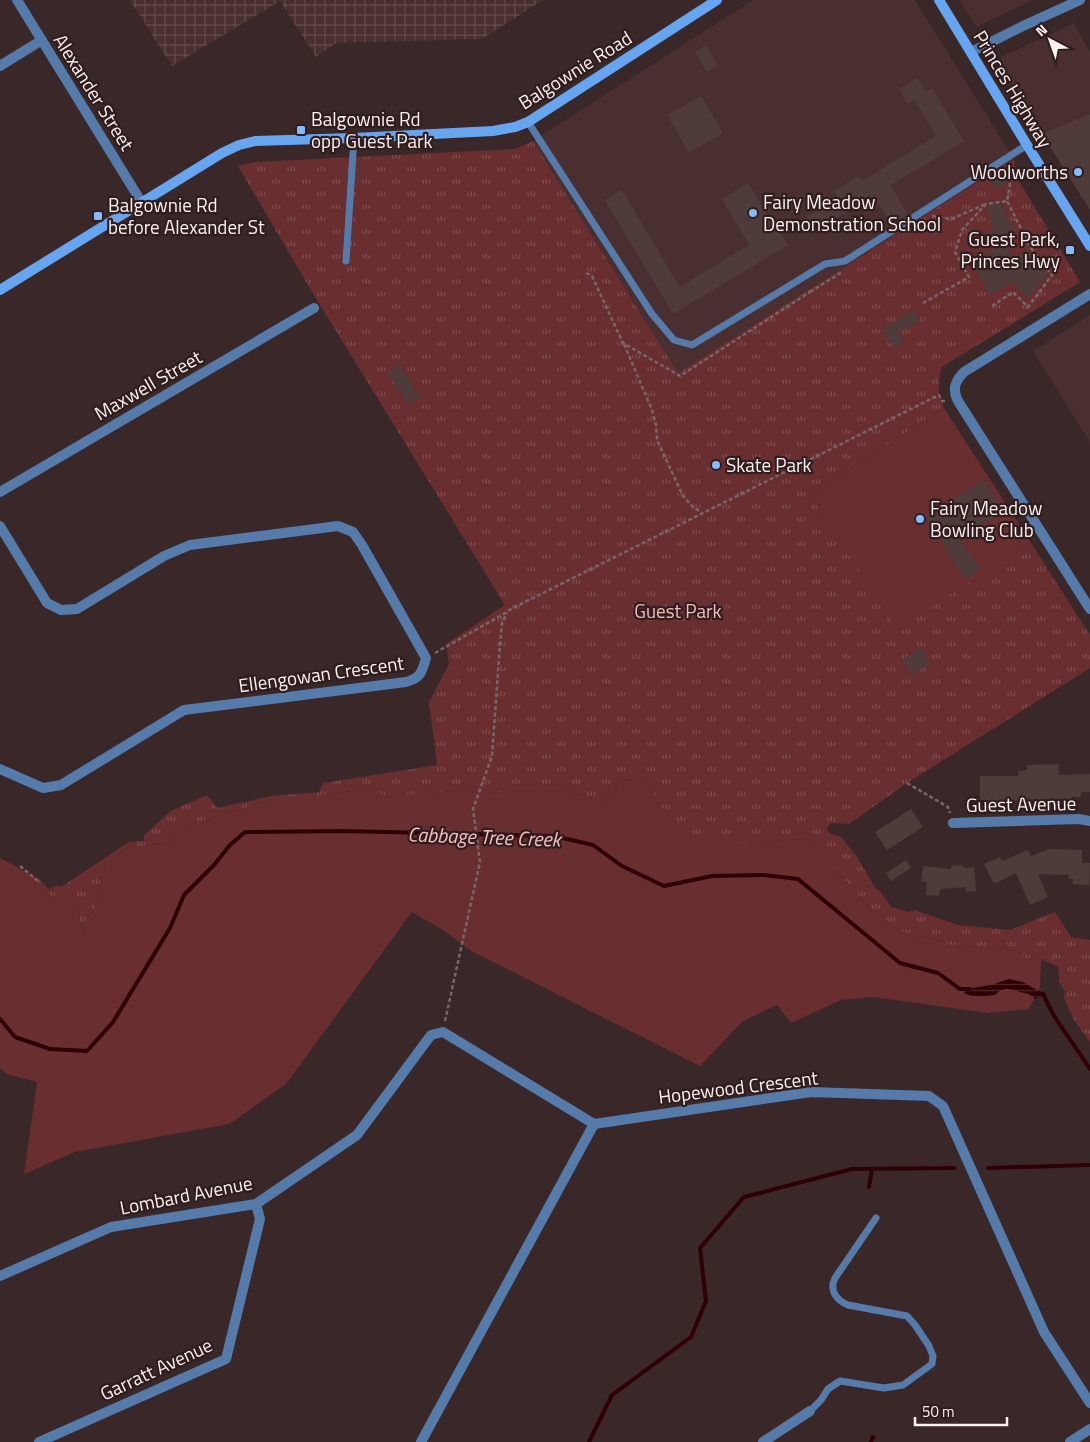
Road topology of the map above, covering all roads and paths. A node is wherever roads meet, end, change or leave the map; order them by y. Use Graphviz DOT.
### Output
graph roads {
  1 [pos="16,0"];
  2 [pos="717,0"];
  3 [pos="939,0"];
  4 [pos="1080,0"];
  5 [pos="42,40"];
  6 [pos="971,52"];
  7 [pos="0,66"];
  8 [pos="528,122"];
  9 [pos="354,138"];
  10 [pos="1027,145"];
  11 [pos="1018,169"];
  12 [pos="1007,201"];
  13 [pos="142,202"];
  14 [pos="986,204"];
  15 [pos="930,216"];
  16 [pos="1090,246"];
  17 [pos="346,261"];
  18 [pos="842,272"];
  19 [pos="586,274"];
  20 [pos="0,290"];
  21 [pos="1090,294"];
  22 [pos="923,304"];
  23 [pos="992,306"];
  24 [pos="314,308"];
  25 [pos="623,343"];
  26 [pos="945,401"];
  27 [pos="0,492"];
  28 [pos="702,513"];
  29 [pos="0,526"];
  30 [pos="1090,609"];
  31 [pos="507,612"];
  32 [pos="426,658"];
  33 [pos="0,769"];
  34 [pos="907,783"];
  35 [pos="1090,821"];
  36 [pos="953,823"];
  37 [pos="20,866"];
  38 [pos="38,881"];
  39 [pos="443,1032"];
  40 [pos="594,1124"];
  41 [pos="256,1204"];
  42 [pos="876,1218"];
  43 [pos="0,1276"];
  44 [pos="1090,1403"];
  45 [pos="810,1411"];
  46 [pos="1090,1429"];
  47 [pos="39,1442"];
  48 [pos="421,1442"];
  49 [pos="763,1442"];
  50 [pos="1070,1442"];
  1 -- 5 [label="street, Alexander Street"];
  2 -- 8 [label="main road, Balgownie Road"];
  3 -- 6 [label="main road, Princes Highway"];
  4 -- 6 [label="street"];
  5 -- 7 [label="street"];
  5 -- 13 [label="street, Alexander Street"];
  6 -- 10 [label="main road, Princes Highway"];
  8 -- 9 [label="main road, Balgownie Road"];
  8 -- 10 [label="lane"];
  9 -- 13 [label="main road, Balgownie Road"];
  9 -- 17 [label="lane"];
  10 -- 16 [label="main road, Princes Highway"];
  11 -- 12 [label="path"];
  12 -- 14 [label="path"];
  12 -- 23 [label="path"];
  13 -- 20 [label="main road, Balgownie Road"];
  14 -- 15 [label="path"];
  14 -- 22 [label="path"];
  18 -- 25 [label="path"];
  19 -- 25 [label="path"];
  21 -- 30 [label="street"];
  24 -- 27 [label="street, Maxwell Street"];
  25 -- 28 [label="path"];
  26 -- 28 [label="path"];
  28 -- 31 [label="path"];
  29 -- 32 [label="street, Ellengowan Crescent"];
  31 -- 32 [label="path"];
  31 -- 39 [label="path"];
  32 -- 33 [label="street, Ellengowan Crescent"];
  34 -- 36 [label="path"];
  35 -- 36 [label="street, Guest Avenue"];
  37 -- 38 [label="path"];
  39 -- 40 [label="street"];
  39 -- 41 [label="street, Lombard Avenue"];
  40 -- 44 [label="street, Hopewood Crescent"];
  40 -- 48 [label="street"];
  41 -- 43 [label="street, Lombard Avenue"];
  41 -- 47 [label="street, Garratt Avenue"];
  42 -- 45 [label="lane"];
  45 -- 49 [label="street"];
  46 -- 50 [label="street"];
}
